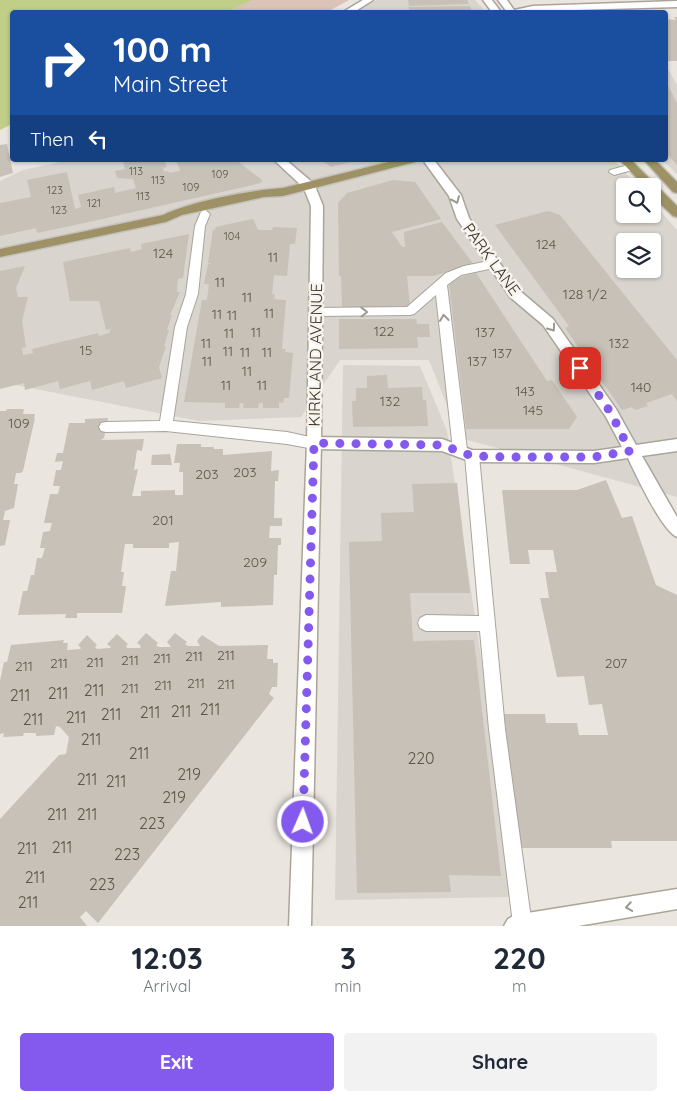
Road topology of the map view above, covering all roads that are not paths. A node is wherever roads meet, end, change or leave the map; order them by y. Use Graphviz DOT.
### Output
graph roads {
  1 [pos="369,0"];
  2 [pos="502,0"];
  3 [pos="677,4"];
  4 [pos="352,10"];
  5 [pos="511,10"];
  6 [pos="526,10"];
  7 [pos="281,162"];
  8 [pos="403,162"];
  9 [pos="430,162"];
  10 [pos="651,162"];
  11 [pos="629,164"];
  12 [pos="614,172"];
  13 [pos="642,178"];
  14 [pos="309,186"];
  15 [pos="677,189"];
  16 [pos="283,192"];
  17 [pos="663,200"];
  18 [pos="677,200"];
  19 [pos="677,213"];
  20 [pos="205,214"];
  21 [pos="166,218"];
  22 [pos="0,253"];
  23 [pos="494,264"];
  24 [pos="441,284"];
  25 [pos="316,312"];
  26 [pos="166,426"];
  27 [pos="106,427"];
  28 [pos="314,443"];
  29 [pos="677,445"];
  30 [pos="630,451"];
  31 [pos="466,453"];
  32 [pos="677,530"];
  33 [pos="426,623"];
  34 [pos="487,624"];
  35 [pos="677,899"];
  36 [pos="519,925"];
  37 [pos="300,926"];
  1 -- 4 [label="street"];
  2 -- 5 [label="street"];
  3 -- 6 [label="street"];
  7 -- 14 [label="street"];
  8 -- 14 [label="main road"];
  9 -- 23 [label="street, PARK LANE, one-way"];
  10 -- 15 [label="main road"];
  11 -- 12 [label="lane"];
  11 -- 13 [label="main road"];
  14 -- 16 [label="main road"];
  14 -- 25 [label="street, KIRKLAND AVENUE"];
  16 -- 20 [label="main road"];
  16 -- 21 [label="main road"];
  17 -- 18 [label="main road"];
  17 -- 19 [label="main road"];
  20 -- 21 [label="main road"];
  20 -- 26 [label="lane"];
  21 -- 22 [label="main road"];
  23 -- 24 [label="lane"];
  23 -- 30 [label="street, PARK LANE, one-way"];
  25 -- 24 [label="lane, one-way"];
  31 -- 24 [label="lane, one-way"];
  25 -- 28 [label="street, KIRKLAND AVENUE"];
  26 -- 27 [label="lane"];
  26 -- 28 [label="lane"];
  28 -- 31 [label="street"];
  28 -- 37 [label="street, KIRKLAND AVENUE"];
  29 -- 30 [label="street"];
  30 -- 31 [label="street"];
  30 -- 32 [label="street, PARK LANE"];
  31 -- 34 [label="lane"];
  33 -- 34 [label="lane"];
  34 -- 36 [label="lane"];
  35 -- 36 [label="street, one-way"];
}
